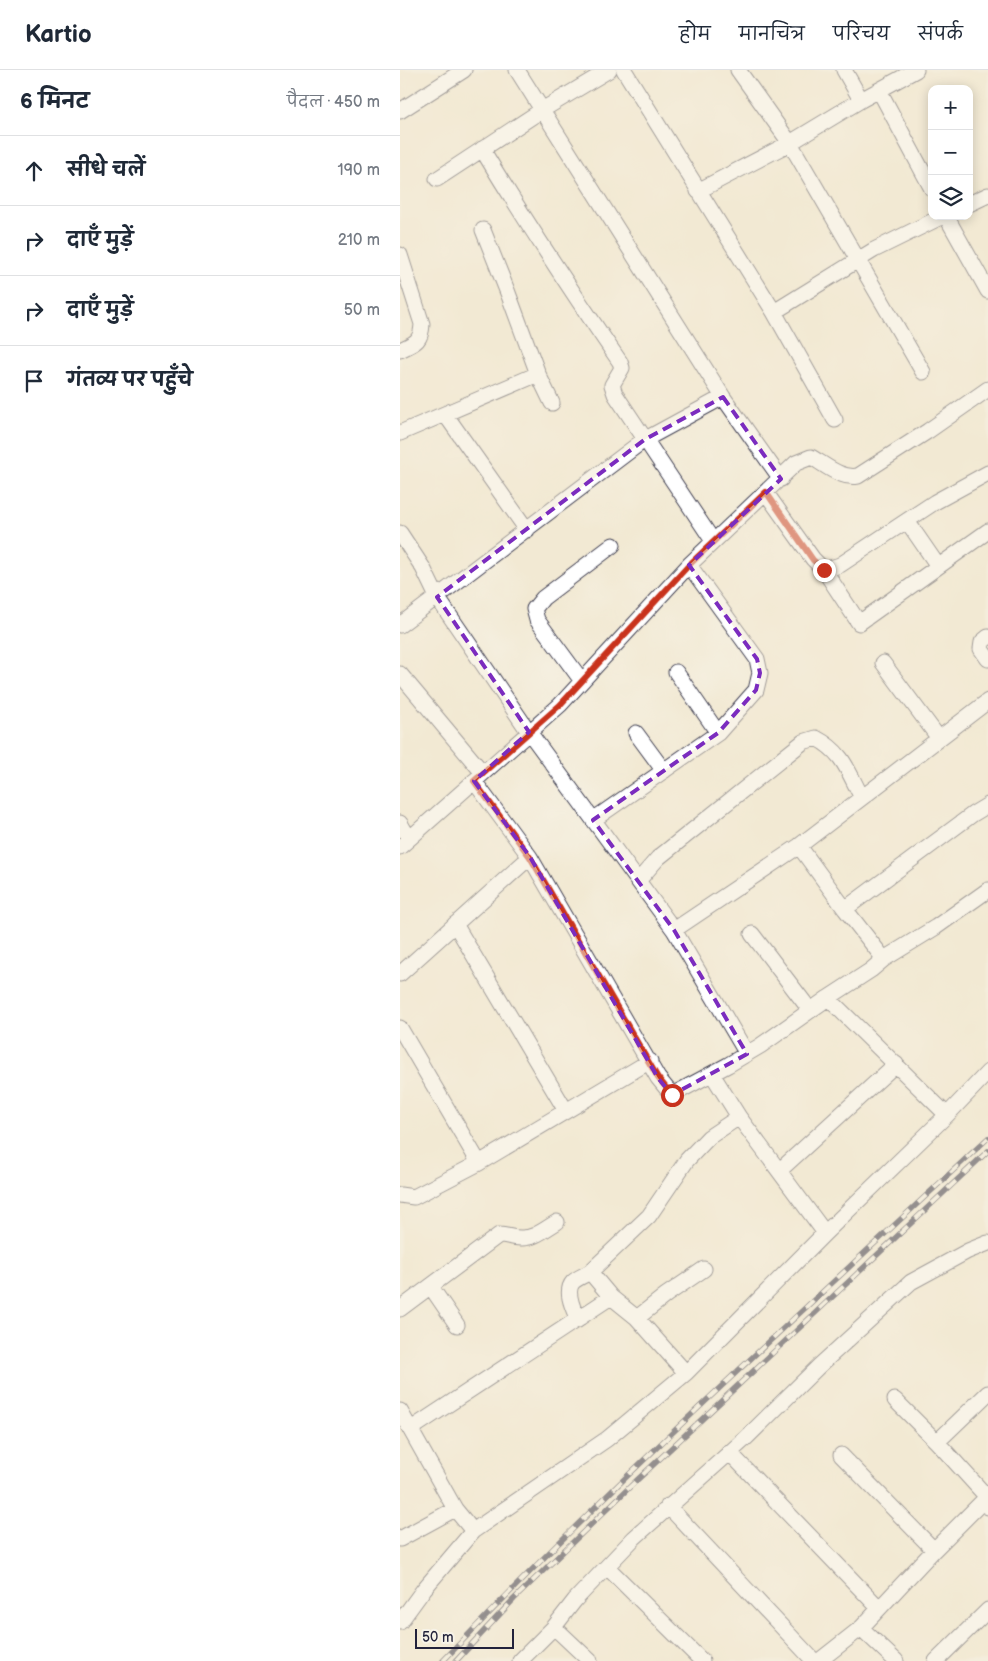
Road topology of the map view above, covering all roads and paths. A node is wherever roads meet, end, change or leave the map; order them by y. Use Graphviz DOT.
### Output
graph roads {
  1 [pos="464,70"];
  2 [pos="517,70"];
  3 [pos="609,70"];
  4 [pos="624,70"];
  5 [pos="738,70"];
  6 [pos="844,70"];
  7 [pos="916,70"];
  8 [pos="879,90"];
  9 [pos="861,100"];
  10 [pos="542,110"];
  11 [pos="400,111"];
  12 [pos="790,143"];
  13 [pos="482,149"];
  14 [pos="437,179"];
  15 [pos="928,182"];
  16 [pos="698,191"];
  17 [pos="988,195"];
  18 [pos="973,202"];
  19 [pos="937,220"];
  20 [pos="947,220"];
  21 [pos="482,230"];
  22 [pos="400,255"];
  23 [pos="857,260"];
  24 [pos="988,291"];
  25 [pos="774,312"];
  26 [pos="400,350"];
  27 [pos="923,372"];
  28 [pos="538,374"];
  29 [pos="988,389"];
  30 [pos="723,397"];
  31 [pos="552,403"];
  32 [pos="445,414"];
  33 [pos="835,420"];
  34 [pos="400,432"];
  35 [pos="644,440"];
  36 [pos="988,472"];
  37 [pos="781,479"];
  38 [pos="766,492"];
  39 [pos="907,521"];
  40 [pos="527,530"];
  41 [pos="988,531"];
  42 [pos="400,533"];
  43 [pos="713,541"];
  44 [pos="614,545"];
  45 [pos="689,565"];
  46 [pos="938,566"];
  47 [pos="824,570"];
  48 [pos="436,597"];
  49 [pos="400,626"];
  50 [pos="988,637"];
  51 [pos="988,659"];
  52 [pos="883,663"];
  53 [pos="676,672"];
  54 [pos="400,674"];
  55 [pos="582,681"];
  56 [pos="988,701"];
  57 [pos="529,732"];
  58 [pos="636,733"];
  59 [pos="718,733"];
  60 [pos="938,738"];
  61 [pos="664,771"];
  62 [pos="478,777"];
  63 [pos="861,796"];
  64 [pos="988,805"];
  65 [pos="593,820"];
  66 [pos="400,823"];
  67 [pos="405,843"];
  68 [pos="799,846"];
  69 [pos="530,857"];
  70 [pos="638,881"];
  71 [pos="988,890"];
  72 [pos="845,909"];
  73 [pos="455,924"];
  74 [pos="674,930"];
  75 [pos="752,934"];
  76 [pos="884,959"];
  77 [pos="400,974"];
  78 [pos="828,998"];
  79 [pos="810,1010"];
  80 [pos="400,1028"];
  81 [pos="748,1054"];
  82 [pos="650,1062"];
  83 [pos="896,1064"];
  84 [pos="988,1072"];
  85 [pos="712,1074"];
  86 [pos="566,1111"];
  87 [pos="947,1115"];
  88 [pos="739,1117"];
  89 [pos="478,1163"];
  90 [pos="779,1171"];
  91 [pos="400,1195"];
  92 [pos="557,1222"];
  93 [pos="825,1233"];
  94 [pos="988,1243"];
  95 [pos="704,1269"];
  96 [pos="590,1272"];
  97 [pos="431,1287"];
  98 [pos="611,1297"];
  99 [pos="400,1309"];
  100 [pos="637,1318"];
  101 [pos="578,1320"];
  102 [pos="457,1325"];
  103 [pos="686,1373"];
  104 [pos="988,1393"];
  105 [pos="895,1400"];
  106 [pos="400,1412"];
  107 [pos="411,1430"];
  108 [pos="937,1442"];
  109 [pos="729,1452"];
  110 [pos="841,1456"];
  111 [pos="988,1502"];
  112 [pos="668,1506"];
  113 [pos="455,1509"];
  114 [pos="473,1532"];
  115 [pos="400,1539"];
  116 [pos="934,1550"];
  117 [pos="607,1567"];
  118 [pos="879,1608"];
  119 [pos="988,1610"];
  120 [pos="400,1622"];
  121 [pos="554,1627"];
  122 [pos="861,1628"];
  123 [pos="520,1661"];
  124 [pos="590,1661"];
  125 [pos="702,1661"];
  126 [pos="814,1661"];
  127 [pos="820,1661"];
  128 [pos="896,1661"];
  129 [pos="936,1661"];
  1 -- 11 [label="street"];
  2 -- 10 [label="street"];
  3 -- 10 [label="street"];
  4 -- 16 [label="street"];
  5 -- 12 [label="street"];
  6 -- 9 [label="street"];
  7 -- 8 [label="street"];
  8 -- 9 [label="street"];
  8 -- 15 [label="street"];
  9 -- 12 [label="street"];
  10 -- 13 [label="street"];
  10 -- 30 [label="street"];
  12 -- 16 [label="street"];
  12 -- 23 [label="street"];
  13 -- 14 [label="street"];
  13 -- 35 [label="street"];
  16 -- 25 [label="street"];
  17 -- 18 [label="street"];
  19 -- 23 [label="street"];
  20 -- 24 [label="street"];
  21 -- 28 [label="street"];
  22 -- 26 [label="street"];
  23 -- 25 [label="street"];
  23 -- 27 [label="street"];
  25 -- 33 [label="street"];
  28 -- 31 [label="street"];
  28 -- 32 [label="street"];
  29 -- 37 [label="street"];
  30 -- 35 [label="street"];
  30 -- 37 [label="street"];
  32 -- 34 [label="street"];
  32 -- 40 [label="street"];
  35 -- 40 [label="street"];
  35 -- 43 [label="street"];
  36 -- 39 [label="street"];
  37 -- 38 [label="street"];
  38 -- 43 [label="street"];
  38 -- 47 [label="street"];
  39 -- 46 [label="street"];
  39 -- 47 [label="street"];
  40 -- 48 [label="street"];
  41 -- 46 [label="street"];
  42 -- 48 [label="street"];
  43 -- 45 [label="street"];
  44 -- 55 [label="street"];
  45 -- 55 [label="street"];
  45 -- 59 [label="street"];
  46 -- 47 [label="street"];
  48 -- 49 [label="street"];
  48 -- 57 [label="street"];
  50 -- 51 [label="street"];
  52 -- 60 [label="street"];
  53 -- 59 [label="street"];
  54 -- 62 [label="street"];
  55 -- 57 [label="street"];
  56 -- 60 [label="street"];
  57 -- 62 [label="street"];
  57 -- 65 [label="street"];
  58 -- 61 [label="street"];
  59 -- 61 [label="street"];
  60 -- 63 [label="street"];
  61 -- 65 [label="street"];
  62 -- 67 [label="street"];
  62 -- 69 [label="street"];
  63 -- 68 [label="street"];
  63 -- 70 [label="street"];
  64 -- 72 [label="street"];
  65 -- 70 [label="street"];
  66 -- 67 [label="street"];
  68 -- 72 [label="street"];
  68 -- 74 [label="street"];
  69 -- 73 [label="street"];
  69 -- 82 [label="street"];
  70 -- 74 [label="street"];
  71 -- 76 [label="street"];
  72 -- 76 [label="street"];
  73 -- 77 [label="street"];
  73 -- 86 [label="street"];
  74 -- 81 [label="street"];
  75 -- 79 [label="street"];
  76 -- 78 [label="street"];
  78 -- 79 [label="street"];
  78 -- 83 [label="street"];
  79 -- 81 [label="street"];
  80 -- 89 [label="street"];
  81 -- 85 [label="street"];
  82 -- 85 [label="street"];
  82 -- 86 [label="street"];
  83 -- 87 [label="street"];
  83 -- 90 [label="street"];
  84 -- 87 [label="street"];
  85 -- 88 [label="street"];
  86 -- 89 [label="street"];
  87 -- 93 [label="street"];
  88 -- 90 [label="street"];
  88 -- 96 [label="street"];
  89 -- 91 [label="street"];
  90 -- 93 [label="street"];
  92 -- 97 [label="street"];
  93 -- 103 [label="street"];
  94 -- 109 [label="street"];
  95 -- 100 [label="street"];
  96 -- 98 [label="street"];
  96 -- 101 [label="street"];
  97 -- 99 [label="street"];
  97 -- 102 [label="street"];
  98 -- 100 [label="street"];
  98 -- 101 [label="street"];
  100 -- 103 [label="street"];
  101 -- 107 [label="street"];
  103 -- 114 [label="street"];
  104 -- 108 [label="street"];
  105 -- 108 [label="street"];
  106 -- 107 [label="street"];
  107 -- 113 [label="street"];
  108 -- 111 [label="street"];
  109 -- 112 [label="street"];
  109 -- 118 [label="street"];
  110 -- 116 [label="street"];
  111 -- 116 [label="street"];
  112 -- 117 [label="street"];
  112 -- 126 [label="street"];
  113 -- 114 [label="street"];
  113 -- 115 [label="street"];
  114 -- 120 [label="street"];
  116 -- 118 [label="street"];
  117 -- 121 [label="street"];
  117 -- 125 [label="street"];
  118 -- 122 [label="street"];
  119 -- 129 [label="street"];
  121 -- 123 [label="street"];
  121 -- 124 [label="street"];
  122 -- 127 [label="street"];
  122 -- 128 [label="street"];
}
